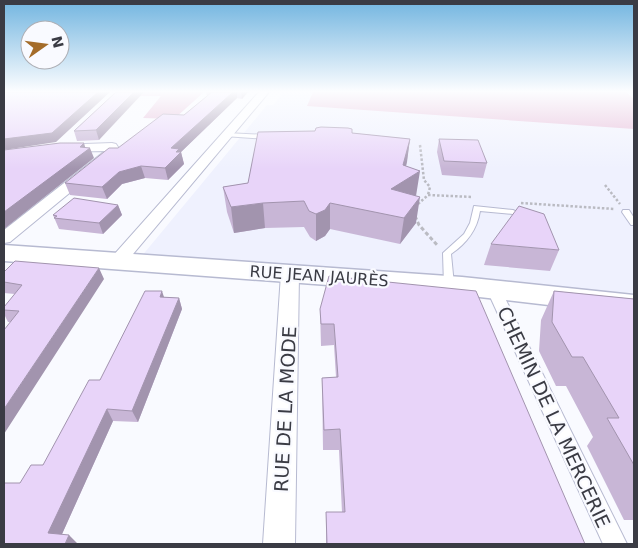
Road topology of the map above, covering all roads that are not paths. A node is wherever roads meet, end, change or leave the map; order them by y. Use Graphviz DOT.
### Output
graph roads {
  1 [pos="241,118"];
  2 [pos="74,134"];
  3 [pos="226,135"];
  4 [pos="275,138"];
  5 [pos="55,148"];
  6 [pos="112,152"];
  7 [pos="514,212"];
  8 [pos="626,212"];
  9 [pos="634,223"];
  10 [pos="4,238"];
  11 [pos="4,253"];
  12 [pos="117,262"];
  13 [pos="290,274"];
  14 [pos="448,285"];
  15 [pos="494,290"];
  16 [pos="634,304"];
  17 [pos="279,544"];
  18 [pos="615,544"];
  1 -- 3 [label="street"];
  2 -- 5 [label="street"];
  3 -- 4 [label="lane"];
  3 -- 12 [label="street"];
  5 -- 6 [label="street"];
  6 -- 10 [label="street"];
  7 -- 14 [label="lane"];
  8 -- 9 [label="lane"];
  11 -- 12 [label="main road, RUE JEAN JAURÈS"];
  12 -- 13 [label="main road, RUE JEAN JAURÈS"];
  13 -- 14 [label="main road, RUE JEAN JAURÈS"];
  13 -- 17 [label="street, RUE DE LA MODE"];
  14 -- 15 [label="main road, RUE JEAN JAURÈS"];
  15 -- 16 [label="main road, RUE JEAN JAURÈS"];
  15 -- 18 [label="street, CHEMIN DE LA MERCERIE"];
}
